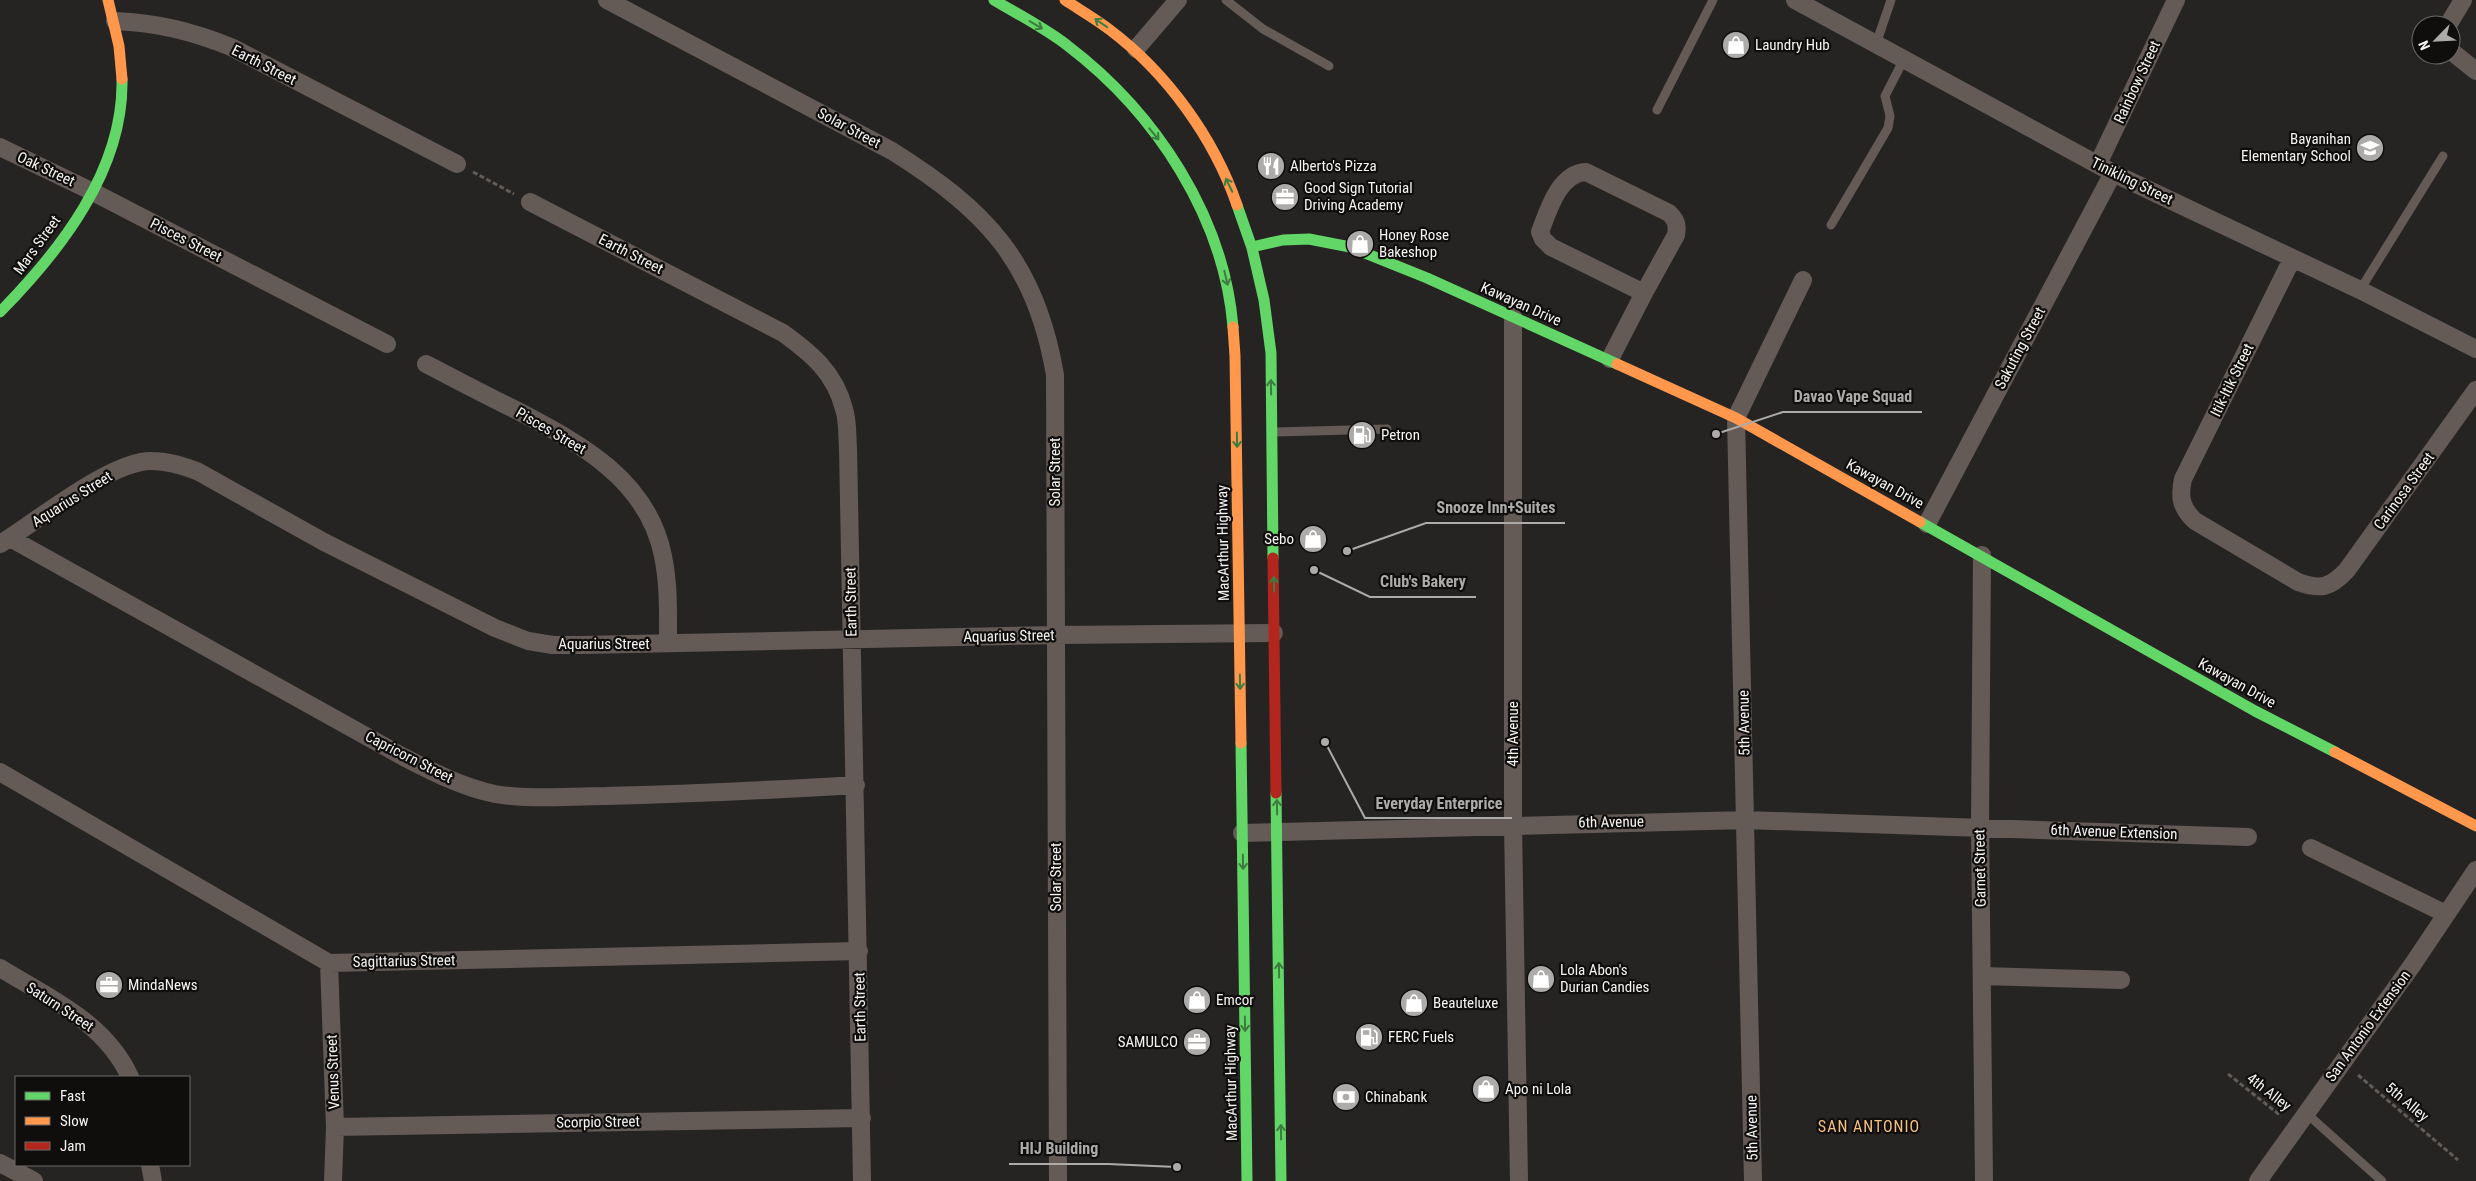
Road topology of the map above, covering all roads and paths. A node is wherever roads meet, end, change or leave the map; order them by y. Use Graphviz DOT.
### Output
graph roads {
  1 [pos="108,0"];
  2 [pos="607,0"];
  3 [pos="994,0"];
  4 [pos="1065,0"];
  5 [pos="1178,0"];
  6 [pos="1226,0"];
  7 [pos="1713,0"];
  8 [pos="1795,0"];
  9 [pos="1891,0"];
  10 [pos="2176,0"];
  11 [pos="2463,0"];
  12 [pos="2454,15"];
  13 [pos="115,21"];
  14 [pos="1876,44"];
  15 [pos="1136,49"];
  16 [pos="1904,59"];
  17 [pos="2461,59"];
  18 [pos="1329,66"];
  19 [pos="2476,71"];
  20 [pos="1657,110"];
  21 [pos="0,147"];
  22 [pos="2443,156"];
  23 [pos="457,164"];
  24 [pos="2105,168"];
  25 [pos="91,191"];
  26 [pos="530,202"];
  27 [pos="1832,225"];
  28 [pos="1252,247"];
  29 [pos="2292,259"];
  30 [pos="1803,280"];
  31 [pos="2360,290"];
  32 [pos="1644,292"];
  33 [pos="0,312"];
  34 [pos="1513,316"];
  35 [pos="387,344"];
  36 [pos="2476,349"];
  37 [pos="1610,360"];
  38 [pos="426,364"];
  39 [pos="2476,390"];
  40 [pos="1736,418"];
  41 [pos="1387,429"];
  42 [pos="1272,432"];
  43 [pos="1927,524"];
  44 [pos="5,541"];
  45 [pos="1982,555"];
  46 [pos="2326,586"];
  47 [pos="1239,633"];
  48 [pos="1274,633"];
  49 [pos="1055,635"];
  50 [pos="852,639"];
  51 [pos="668,643"];
  52 [pos="0,772"];
  53 [pos="856,785"];
  54 [pos="2473,818"];
  55 [pos="1746,820"];
  56 [pos="1514,824"];
  57 [pos="1980,827"];
  58 [pos="1242,833"];
  59 [pos="1277,833"];
  60 [pos="2248,837"];
  61 [pos="2311,848"];
  62 [pos="2476,870"];
  63 [pos="2446,914"];
  64 [pos="859,951"];
  65 [pos="329,963"];
  66 [pos="0,968"];
  67 [pos="1982,976"];
  68 [pos="2120,980"];
  69 [pos="2342,1061"];
  70 [pos="2228,1074"];
  71 [pos="130,1076"];
  72 [pos="862,1118"];
  73 [pos="2301,1120"];
  74 [pos="335,1127"];
  75 [pos="2458,1160"];
  76 [pos="0,1163"];
  77 [pos="150,1166"];
  78 [pos="34,1181"];
  79 [pos="153,1181"];
  80 [pos="333,1181"];
  81 [pos="862,1181"];
  82 [pos="1058,1181"];
  83 [pos="1247,1181"];
  84 [pos="1281,1181"];
  85 [pos="1519,1181"];
  86 [pos="1753,1181"];
  87 [pos="1984,1181"];
  88 [pos="2258,1181"];
  89 [pos="2382,1181"];
  1 -- 13 [label="main road, Mars Street"];
  2 -- 49 [label="street, Solar Street"];
  3 -- 47 [label="main road, MacArthur Highway, one-way"];
  15 -- 4 [label="main road, one-way"];
  5 -- 15 [label="street"];
  6 -- 18 [label="lane"];
  7 -- 20 [label="lane"];
  8 -- 14 [label="street, Tinikling Street"];
  9 -- 14 [label="lane"];
  10 -- 24 [label="street, Rainbow Street"];
  11 -- 12 [label="street"];
  13 -- 23 [label="street, Earth Street"];
  13 -- 25 [label="main road, Mars Street"];
  14 -- 16 [label="street, Tinikling Street"];
  28 -- 15 [label="main road, one-way"];
  16 -- 24 [label="street, Tinikling Street"];
  16 -- 27 [label="lane"];
  17 -- 19 [label="street"];
  21 -- 25 [label="street, Oak Street"];
  22 -- 31 [label="lane"];
  23 -- 26 [label="path"];
  24 -- 29 [label="street, Tinikling Street"];
  24 -- 43 [label="street, Sakuting Street"];
  25 -- 33 [label="main road, Mars Street"];
  25 -- 35 [label="street, Pisces Street"];
  26 -- 50 [label="street, Earth Street"];
  28 -- 34 [label="main road, Kawayan Drive"];
  42 -- 28 [label="main road, one-way"];
  29 -- 31 [label="street, Tinikling Street"];
  29 -- 46 [label="street, Itik-Itik Street"];
  30 -- 40 [label="street, 5th Avenue"];
  31 -- 36 [label="street, Tinikling Street"];
  32 -- 32 [label="street"];
  32 -- 37 [label="street"];
  34 -- 37 [label="main road, Kawayan Drive"];
  34 -- 56 [label="street, 4th Avenue"];
  37 -- 40 [label="main road, Kawayan Drive"];
  38 -- 51 [label="street, Pisces Street"];
  39 -- 46 [label="street, Carinosa Street"];
  40 -- 43 [label="main road, Kawayan Drive"];
  40 -- 55 [label="street, 5th Avenue"];
  41 -- 42 [label="lane"];
  48 -- 42 [label="main road, one-way"];
  43 -- 45 [label="main road, Kawayan Drive"];
  44 -- 51 [label="street, Aquarius Street"];
  44 -- 53 [label="street, Capricorn Street"];
  45 -- 54 [label="main road, Kawayan Drive"];
  45 -- 57 [label="street, Garnet Street"];
  47 -- 48 [label="street, Aquarius Street"];
  47 -- 49 [label="street, Aquarius Street"];
  47 -- 58 [label="main road, MacArthur Highway, one-way"];
  59 -- 48 [label="main road, one-way"];
  49 -- 50 [label="street, Aquarius Street"];
  49 -- 82 [label="street, Solar Street"];
  50 -- 51 [label="street, Aquarius Street"];
  50 -- 53 [label="street, Earth Street"];
  52 -- 65 [label="street"];
  53 -- 64 [label="street, Earth Street"];
  55 -- 56 [label="street, 6th Avenue"];
  55 -- 57 [label="street, 6th Avenue"];
  55 -- 86 [label="street, 5th Avenue"];
  56 -- 59 [label="street, 6th Avenue"];
  56 -- 85 [label="street, 4th Avenue"];
  57 -- 60 [label="street, 6th Avenue Extension"];
  57 -- 67 [label="street, Garnet Street"];
  58 -- 59 [label="street, 6th Avenue"];
  58 -- 83 [label="main road, MacArthur Highway, one-way"];
  84 -- 59 [label="main road, one-way"];
  61 -- 63 [label="street"];
  62 -- 63 [label="street, San Antonio Extension"];
  63 -- 69 [label="street, San Antonio Extension"];
  64 -- 65 [label="street, Sagittarius Street"];
  64 -- 72 [label="street, Earth Street"];
  65 -- 74 [label="street, Venus Street"];
  66 -- 71 [label="street, Saturn Street"];
  67 -- 68 [label="street"];
  67 -- 87 [label="street, Garnet Street"];
  69 -- 73 [label="street, San Antonio Extension"];
  69 -- 75 [label="path, 5th Alley"];
  70 -- 73 [label="path, 4th Alley"];
  72 -- 74 [label="street, Scorpio Street"];
  72 -- 81 [label="street, Earth Street"];
  73 -- 88 [label="street, San Antonio Extension"];
  73 -- 89 [label="lane"];
  74 -- 80 [label="street, Venus Street"];
  76 -- 78 [label="street"];
  77 -- 79 [label="street"];
}
